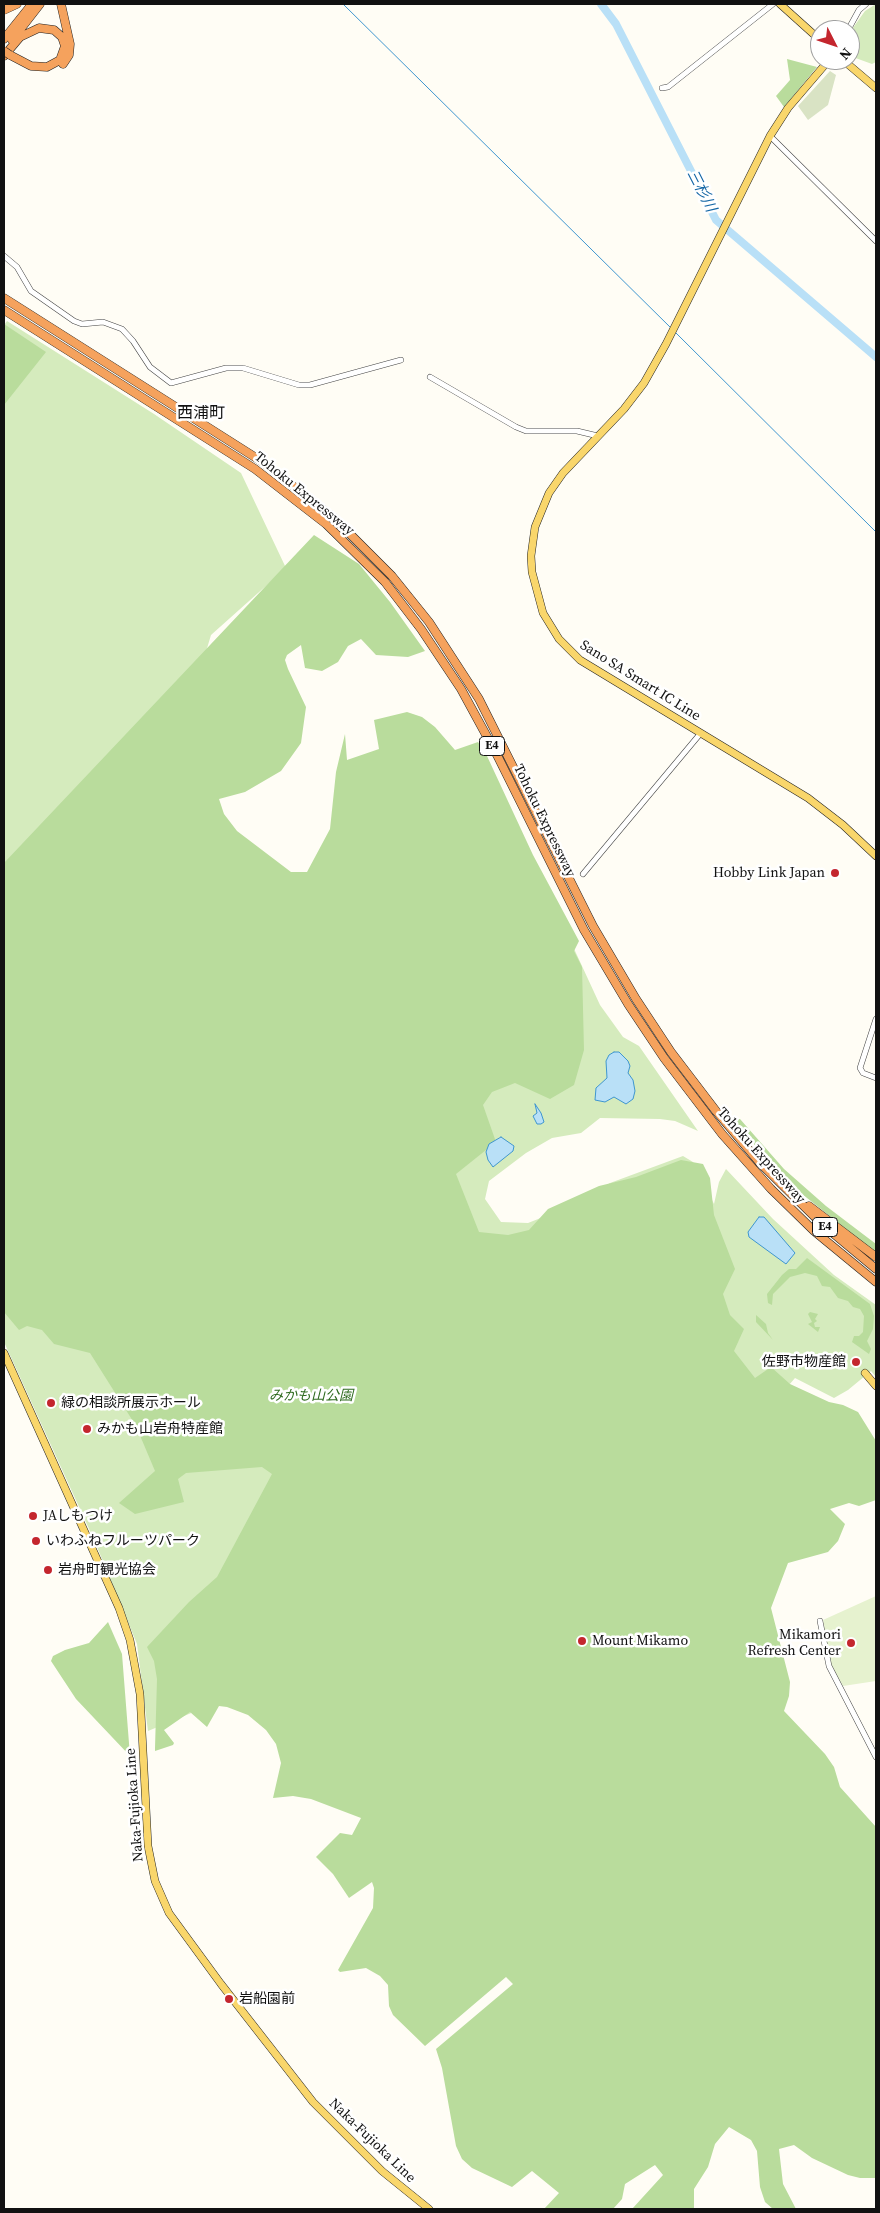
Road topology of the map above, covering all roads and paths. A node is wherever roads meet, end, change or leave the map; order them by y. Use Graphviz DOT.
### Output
graph roads {
  1 [pos="17,4"];
  2 [pos="32,4"];
  3 [pos="40,4"];
  4 [pos="61,4"];
  5 [pos="773,4"];
  6 [pos="780,4"];
  7 [pos="866,4"];
  8 [pos="4,10"];
  9 [pos="854,20"];
  10 [pos="810,31"];
  11 [pos="4,39"];
  12 [pos="5,54"];
  13 [pos="820,70"];
  14 [pos="855,70"];
  15 [pos="662,88"];
  16 [pos="876,88"];
  17 [pos="770,136"];
  18 [pos="876,242"];
  19 [pos="4,256"];
  20 [pos="4,298"];
  21 [pos="4,310"];
  22 [pos="402,360"];
  23 [pos="430,377"];
  24 [pos="598,436"];
  25 [pos="700,734"];
  26 [pos="876,856"];
  27 [pos="583,874"];
  28 [pos="876,1019"];
  29 [pos="876,1078"];
  30 [pos="778,1181"];
  31 [pos="876,1258"];
  32 [pos="876,1269"];
  33 [pos="876,1282"];
  34 [pos="4,1353"];
  35 [pos="865,1373"];
  36 [pos="876,1386"];
  37 [pos="820,1621"];
  38 [pos="876,1757"];
  39 [pos="429,2209"];
  1 -- 8 [label="highway"];
  2 -- 11 [label="highway"];
  3 -- 12 [label="highway"];
  4 -- 12 [label="highway"];
  5 -- 15 [label="street"];
  6 -- 10 [label="main road"];
  7 -- 9 [label="street"];
  12 -- 12 [label="highway"];
  13 -- 17 [label="main road"];
  14 -- 16 [label="main road"];
  17 -- 18 [label="street"];
  17 -- 24 [label="main road, Sano SA Smart IC Line"];
  19 -- 22 [label="street"];
  20 -- 30 [label="highway, Tohoku Expressway / E4"];
  21 -- 33 [label="highway, Tohoku Expressway / E4"];
  23 -- 24 [label="street"];
  24 -- 25 [label="main road, Sano SA Smart IC Line"];
  25 -- 26 [label="main road, Sano SA Smart IC Line"];
  25 -- 27 [label="street"];
  28 -- 29 [label="street"];
  30 -- 31 [label="highway"];
  30 -- 32 [label="highway, Tohoku Expressway / E4"];
  34 -- 39 [label="main road, Naka-Fujioka Line"];
  35 -- 36 [label="main road"];
  37 -- 38 [label="street"];
}
